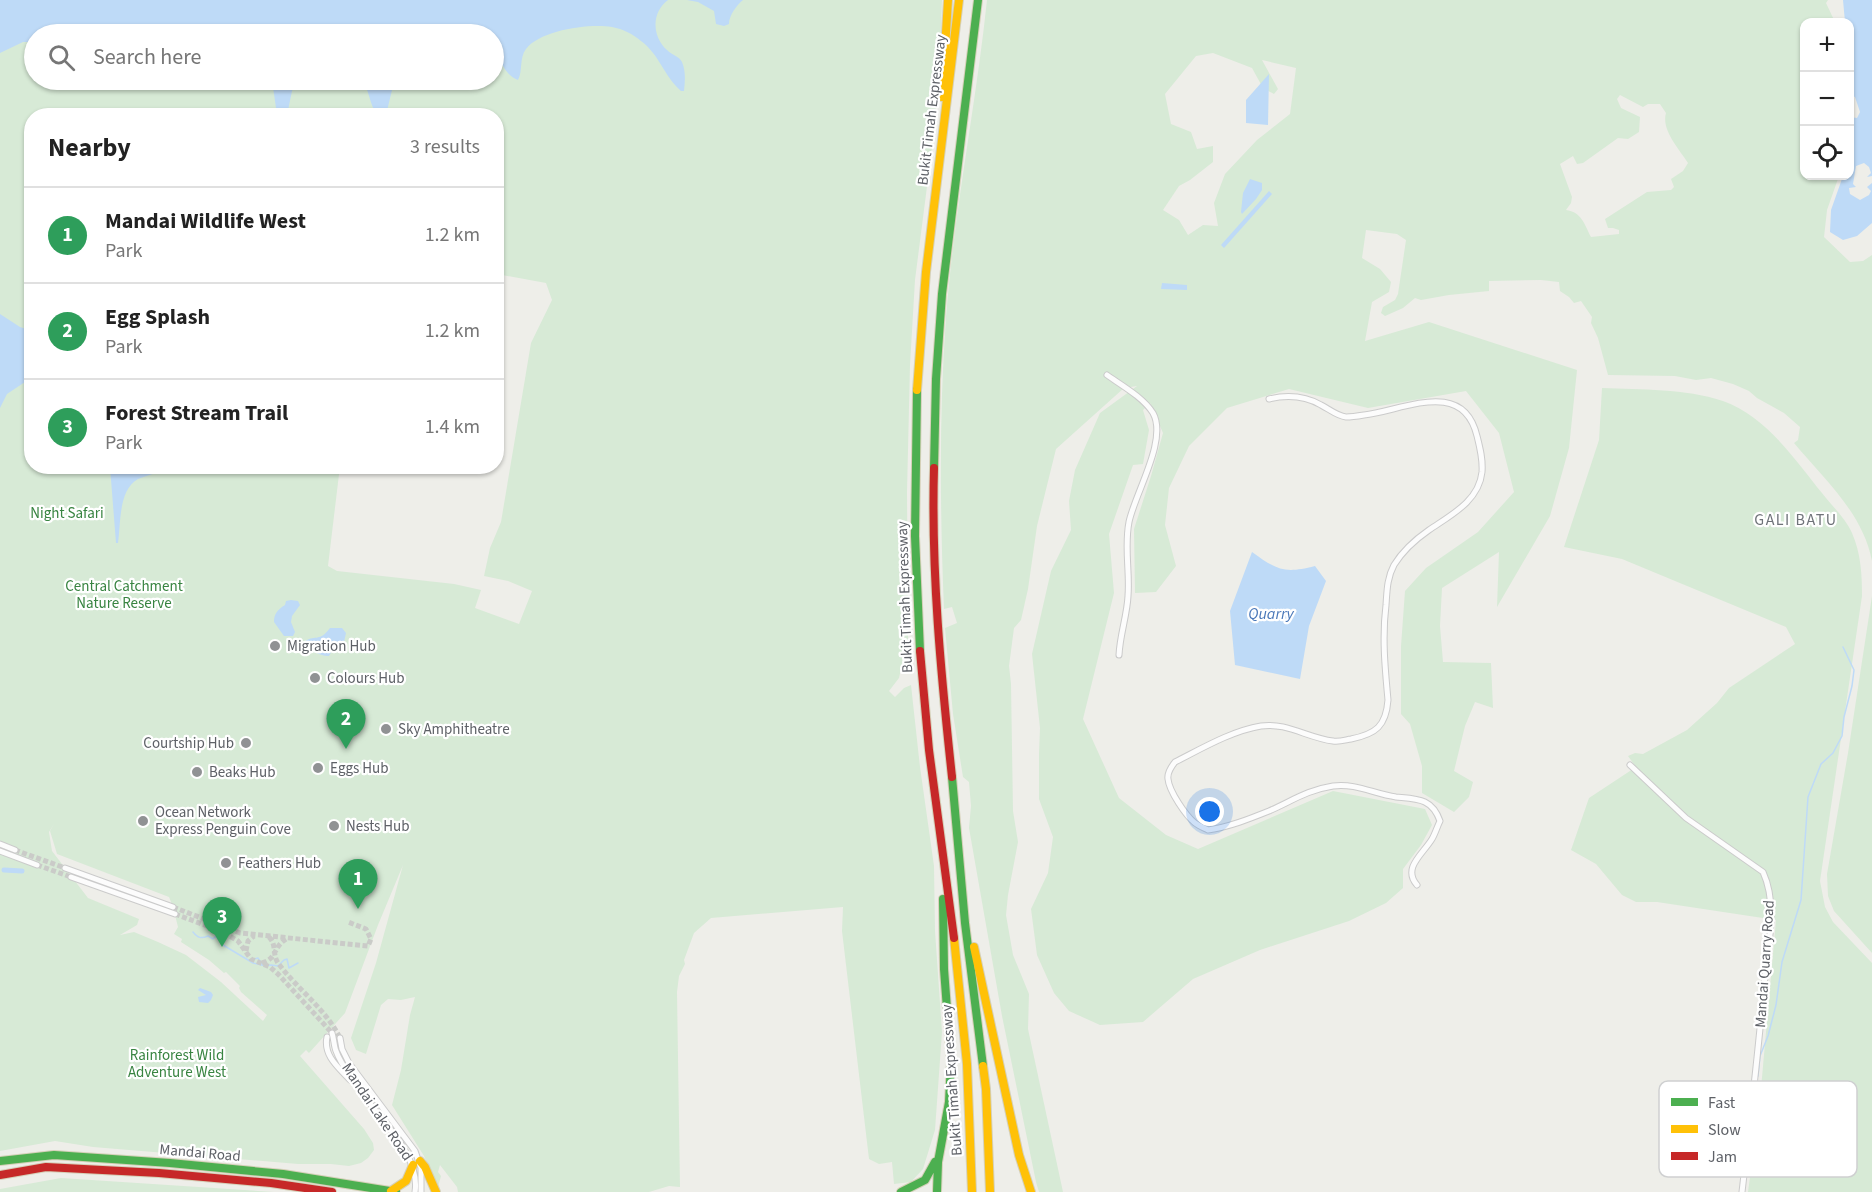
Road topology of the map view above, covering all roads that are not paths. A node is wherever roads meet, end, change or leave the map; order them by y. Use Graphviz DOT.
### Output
graph roads {
  1 [pos="948,0"];
  2 [pos="959,0"];
  3 [pos="978,0"];
  4 [pos="944,120"];
  5 [pos="1107,375"];
  6 [pos="1269,399"];
  7 [pos="1119,655"];
  8 [pos="1630,765"];
  9 [pos="0,844"];
  10 [pos="15,850"];
  11 [pos="0,851"];
  12 [pos="941,851"];
  13 [pos="37,865"];
  14 [pos="65,868"];
  15 [pos="71,877"];
  16 [pos="1417,885"];
  17 [pos="173,907"];
  18 [pos="175,914"];
  19 [pos="965,923"];
  20 [pos="330,1035"];
  21 [pos="340,1038"];
  22 [pos="1755,1081"];
  23 [pos="389,1114"];
  24 [pos="382,1120"];
  25 [pos="941,1142"];
  26 [pos="0,1161"];
  27 [pos="416,1163"];
  28 [pos="271,1173"];
  29 [pos="0,1175"];
  30 [pos="1744,1177"];
  31 [pos="271,1182"];
  32 [pos="1029,1190"];
  33 [pos="332,1192"];
  34 [pos="393,1192"];
  35 [pos="415,1192"];
  36 [pos="421,1192"];
  37 [pos="436,1192"];
  38 [pos="902,1192"];
  39 [pos="937,1192"];
  40 [pos="972,1192"];
  41 [pos="990,1192"];
  42 [pos="1742,1192"];
  1 -- 4 [label="main road"];
  2 -- 4 [label="main road, Bukit Timah Expressway"];
  3 -- 19 [label="main road, Bukit Timah Expressway"];
  4 -- 12 [label="main road, Bukit Timah Expressway"];
  5 -- 7 [label="street"];
  6 -- 16 [label="street"];
  8 -- 22 [label="street, Mandai Quarry Road"];
  9 -- 10 [label="street"];
  11 -- 13 [label="street"];
  12 -- 25 [label="main road"];
  12 -- 40 [label="main road, Bukit Timah Expressway"];
  14 -- 17 [label="street"];
  15 -- 18 [label="street"];
  19 -- 32 [label="main road"];
  19 -- 41 [label="main road, Bukit Timah Expressway"];
  20 -- 24 [label="street, Mandai Lake Road"];
  21 -- 23 [label="street, Mandai Lake Road"];
  23 -- 24 [label="street"];
  23 -- 27 [label="street, Mandai Lake Road"];
  24 -- 27 [label="street, Mandai Lake Road"];
  25 -- 38 [label="main road"];
  25 -- 39 [label="main road"];
  26 -- 28 [label="main road, Mandai Road"];
  27 -- 34 [label="main road"];
  27 -- 35 [label="street, Mandai Lake Road"];
  27 -- 36 [label="street, Mandai Lake Road"];
  27 -- 37 [label="main road"];
  28 -- 31 [label="main road"];
  28 -- 34 [label="main road, Mandai Road"];
  29 -- 31 [label="main road, Mandai Road"];
  30 -- 42 [label="street, Mandai Quarry Road"];
  31 -- 33 [label="main road, Mandai Road"];
}
